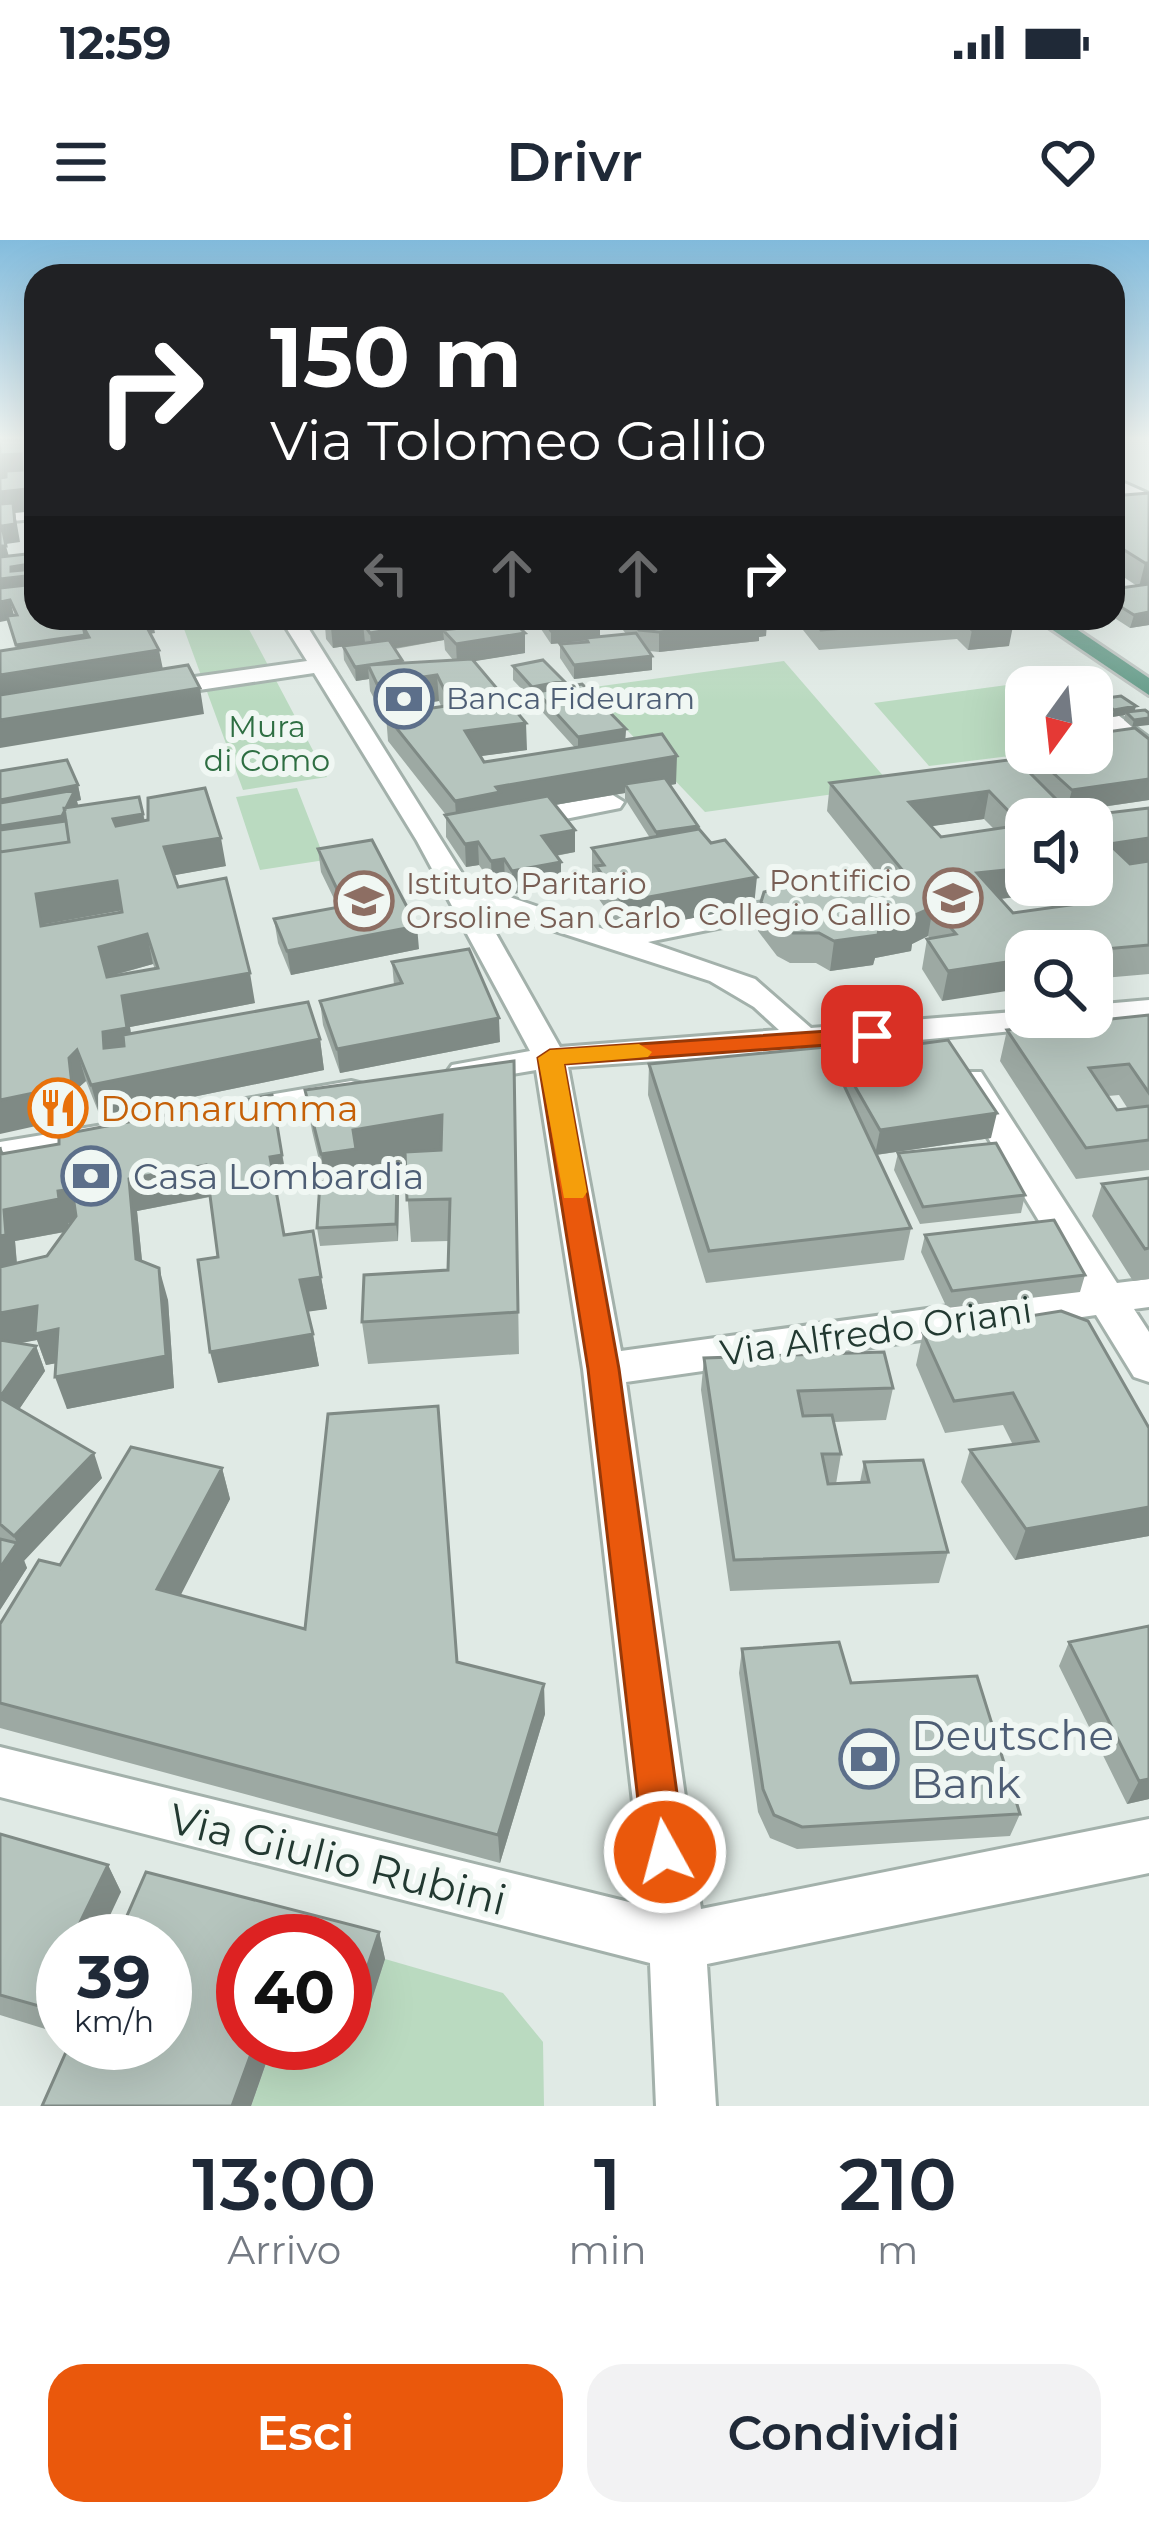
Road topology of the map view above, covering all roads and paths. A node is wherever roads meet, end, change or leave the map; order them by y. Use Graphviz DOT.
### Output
graph roads {
  1 [pos="298,630"];
  2 [pos="1064,630"];
  3 [pos="1104,630"];
  4 [pos="1133,649"];
  5 [pos="317,666"];
  6 [pos="1149,688"];
  7 [pos="139,692"];
  8 [pos="1113,721"];
  9 [pos="1149,751"];
  10 [pos="611,802"];
  11 [pos="497,824"];
  12 [pos="458,889"];
  13 [pos="763,911"];
  14 [pos="610,941"];
  15 [pos="1149,1009"];
  16 [pos="1113,1013"];
  17 [pos="1005,1024"];
  18 [pos="939,1030"];
  19 [pos="806,1041"];
  20 [pos="550,1058"];
  21 [pos="435,1077"];
  22 [pos="392,1085"];
  23 [pos="188,1120"];
  24 [pos="141,1129"];
  25 [pos="0,1154"];
  26 [pos="1149,1293"];
  27 [pos="1107,1299"];
  28 [pos="1149,1366"];
  29 [pos="604,1369"];
  30 [pos="0,1772"];
  31 [pos="1149,1846"];
  32 [pos="677,1942"];
  33 [pos="686,2106"];
  1 -- 5 [label="street"];
  2 -- 6 [label="main road"];
  3 -- 4 [label="main road"];
  5 -- 7 [label="street"];
  5 -- 12 [label="street"];
  8 -- 9 [label="street"];
  10 -- 11 [label="street"];
  12 -- 14 [label="street"];
  12 -- 20 [label="street"];
  13 -- 14 [label="street"];
  14 -- 19 [label="street"];
  15 -- 16 [label="street"];
  17 -- 18 [label="street"];
  18 -- 19 [label="street"];
  18 -- 27 [label="street"];
  19 -- 20 [label="street"];
  20 -- 21 [label="street"];
  20 -- 29 [label="street"];
  22 -- 23 [label="street"];
  24 -- 25 [label="street"];
  26 -- 27 [label="street, Via Alfredo Oriani"];
  27 -- 28 [label="street"];
  27 -- 29 [label="street, Via Alfredo Oriani"];
  29 -- 32 [label="street"];
  30 -- 32 [label="street, Via Giulio Rubini"];
  31 -- 32 [label="street"];
  32 -- 33 [label="street"];
}
